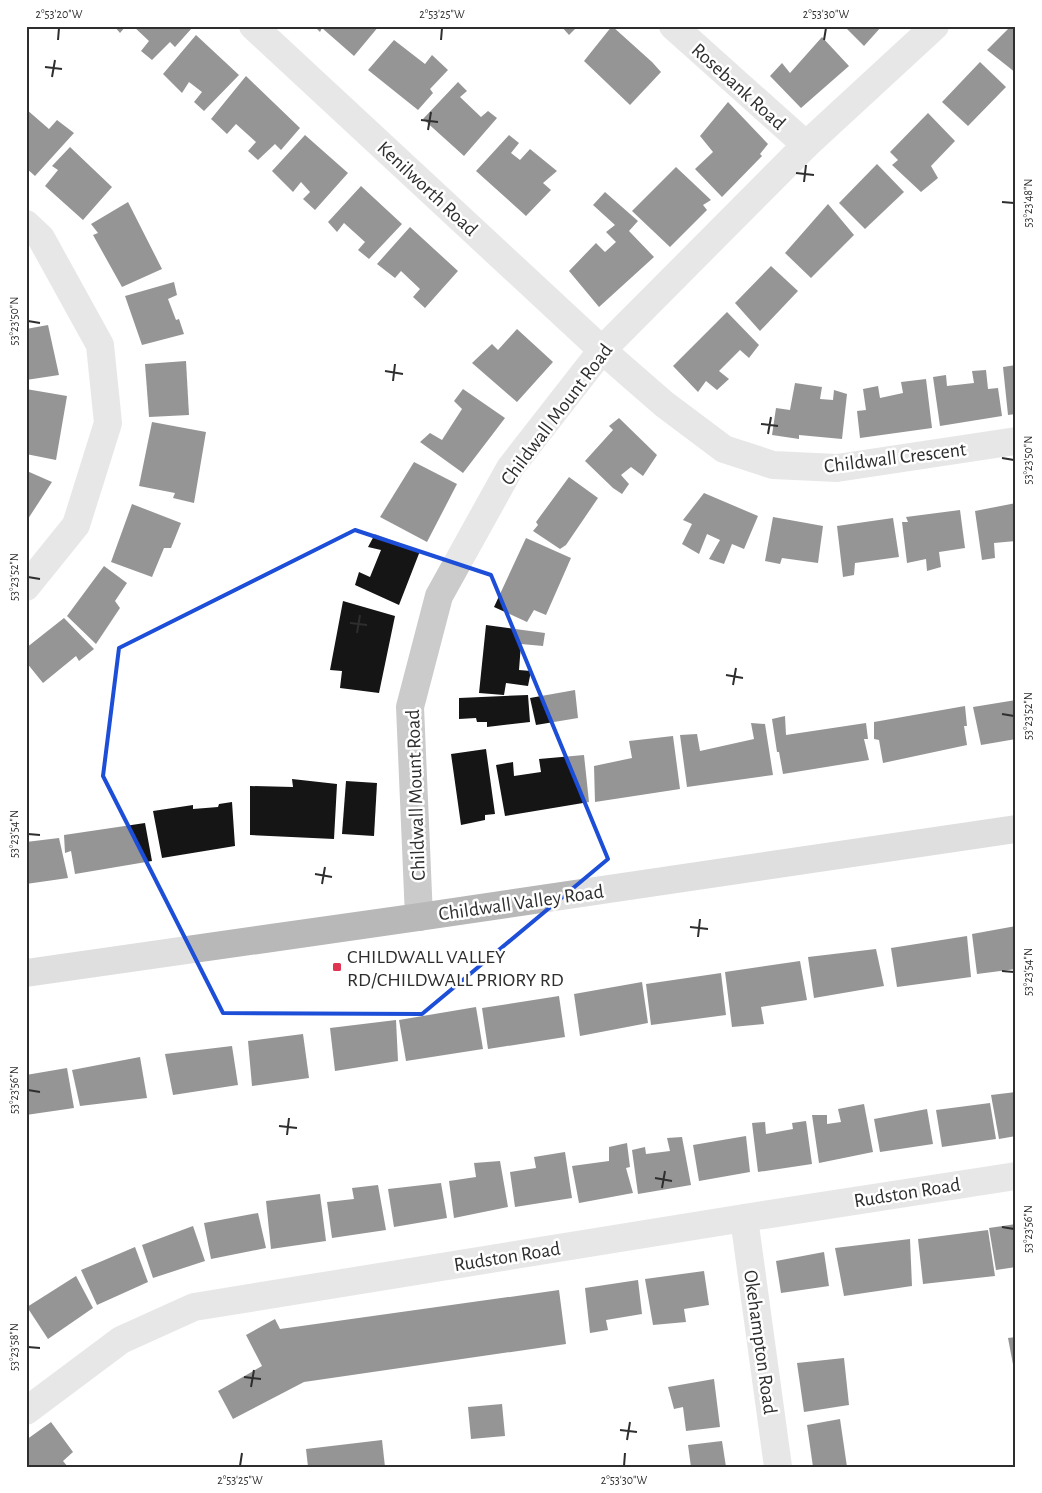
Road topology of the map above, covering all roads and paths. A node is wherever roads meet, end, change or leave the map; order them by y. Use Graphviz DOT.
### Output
graph roads {
  1 [pos="253,26"];
  2 [pos="673,26"];
  3 [pos="935,26"];
  4 [pos="806,145"];
  5 [pos="26,224"];
  6 [pos="602,350"];
  7 [pos="1016,441"];
  8 [pos="26,587"];
  9 [pos="1016,829"];
  10 [pos="419,917"];
  11 [pos="26,974"];
  12 [pos="1016,1176"];
  13 [pos="744,1218"];
  14 [pos="26,1411"];
  15 [pos="778,1467"];
  1 -- 6 [label="street, Kenilworth Road"];
  2 -- 4 [label="street, Rosebank Road"];
  3 -- 4 [label="street, Childwall Mount Road"];
  4 -- 6 [label="street, Childwall Mount Road"];
  5 -- 8 [label="street"];
  6 -- 7 [label="street, Childwall Crescent"];
  6 -- 10 [label="street, Childwall Mount Road"];
  9 -- 10 [label="main road, Childwall Valley Road"];
  10 -- 11 [label="main road, Childwall Valley Road"];
  12 -- 13 [label="street, Rudston Road"];
  13 -- 14 [label="street, Rudston Road"];
  13 -- 15 [label="street, Okehampton Road"];
}
